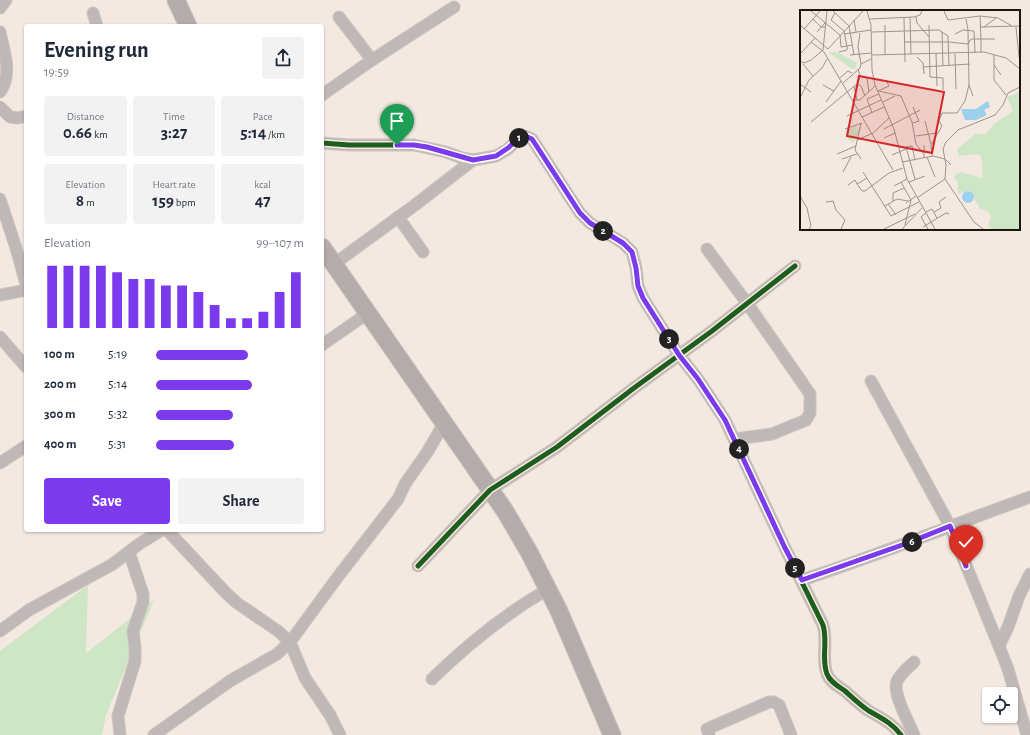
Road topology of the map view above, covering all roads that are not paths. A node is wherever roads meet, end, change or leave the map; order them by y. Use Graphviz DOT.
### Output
graph roads {
  1 [pos="6,0"];
  2 [pos="176,0"];
  3 [pos="454,7"];
  4 [pos="0,8"];
  5 [pos="93,13"];
  6 [pos="339,17"];
  7 [pos="96,24"];
  8 [pos="187,24"];
  9 [pos="0,32"];
  10 [pos="372,60"];
  11 [pos="0,92"];
  12 [pos="324,94"];
  13 [pos="0,108"];
  14 [pos="24,116"];
  15 [pos="324,143"];
  16 [pos="473,160"];
  17 [pos="0,199"];
  18 [pos="398,218"];
  19 [pos="707,249"];
  20 [pos="324,250"];
  21 [pos="423,252"];
  22 [pos="334,264"];
  23 [pos="794,266"];
  24 [pos="24,277"];
  25 [pos="24,290"];
  26 [pos="0,295"];
  27 [pos="747,303"];
  28 [pos="368,313"];
  29 [pos="0,337"];
  30 [pos="324,344"];
  31 [pos="679,355"];
  32 [pos="24,365"];
  33 [pos="871,381"];
  34 [pos="444,423"];
  35 [pos="735,439"];
  36 [pos="24,447"];
  37 [pos="0,463"];
  38 [pos="490,490"];
  39 [pos="1030,496"];
  40 [pos="950,526"];
  41 [pos="159,532"];
  42 [pos="169,532"];
  43 [pos="129,552"];
  44 [pos="418,566"];
  45 [pos="1030,574"];
  46 [pos="802,580"];
  47 [pos="548,589"];
  48 [pos="0,631"];
  49 [pos="290,642"];
  50 [pos="999,646"];
  51 [pos="914,662"];
  52 [pos="432,679"];
  53 [pos="120,735"];
  54 [pos="154,735"];
  55 [pos="340,735"];
  56 [pos="612,735"];
  57 [pos="709,735"];
  58 [pos="790,735"];
  59 [pos="901,735"];
  60 [pos="914,735"];
  61 [pos="1027,735"];
  1 -- 4 [label="street"];
  2 -- 8 [label="highway"];
  3 -- 10 [label="street"];
  5 -- 7 [label="street"];
  6 -- 10 [label="street"];
  9 -- 11 [label="street"];
  10 -- 12 [label="street"];
  13 -- 14 [label="street"];
  15 -- 16 [label="street"];
  16 -- 18 [label="street"];
  16 -- 31 [label="street"];
  17 -- 24 [label="street"];
  18 -- 21 [label="street"];
  18 -- 22 [label="street"];
  19 -- 27 [label="street"];
  20 -- 22 [label="highway"];
  22 -- 28 [label="highway"];
  23 -- 27 [label="street"];
  25 -- 26 [label="street"];
  27 -- 31 [label="street"];
  27 -- 35 [label="street"];
  28 -- 30 [label="street"];
  28 -- 34 [label="highway"];
  29 -- 32 [label="street"];
  31 -- 35 [label="street"];
  31 -- 38 [label="street"];
  33 -- 40 [label="street"];
  34 -- 38 [label="highway"];
  34 -- 49 [label="street"];
  35 -- 46 [label="street"];
  36 -- 37 [label="street"];
  38 -- 44 [label="street"];
  38 -- 47 [label="highway"];
  39 -- 40 [label="street"];
  40 -- 46 [label="street"];
  40 -- 50 [label="street"];
  41 -- 43 [label="street"];
  42 -- 49 [label="street"];
  43 -- 48 [label="street"];
  43 -- 53 [label="street"];
  45 -- 50 [label="street"];
  46 -- 59 [label="street"];
  47 -- 52 [label="street"];
  47 -- 56 [label="highway"];
  49 -- 54 [label="street"];
  49 -- 55 [label="street"];
  50 -- 61 [label="street"];
  51 -- 60 [label="street"];
  57 -- 58 [label="street"];
}
